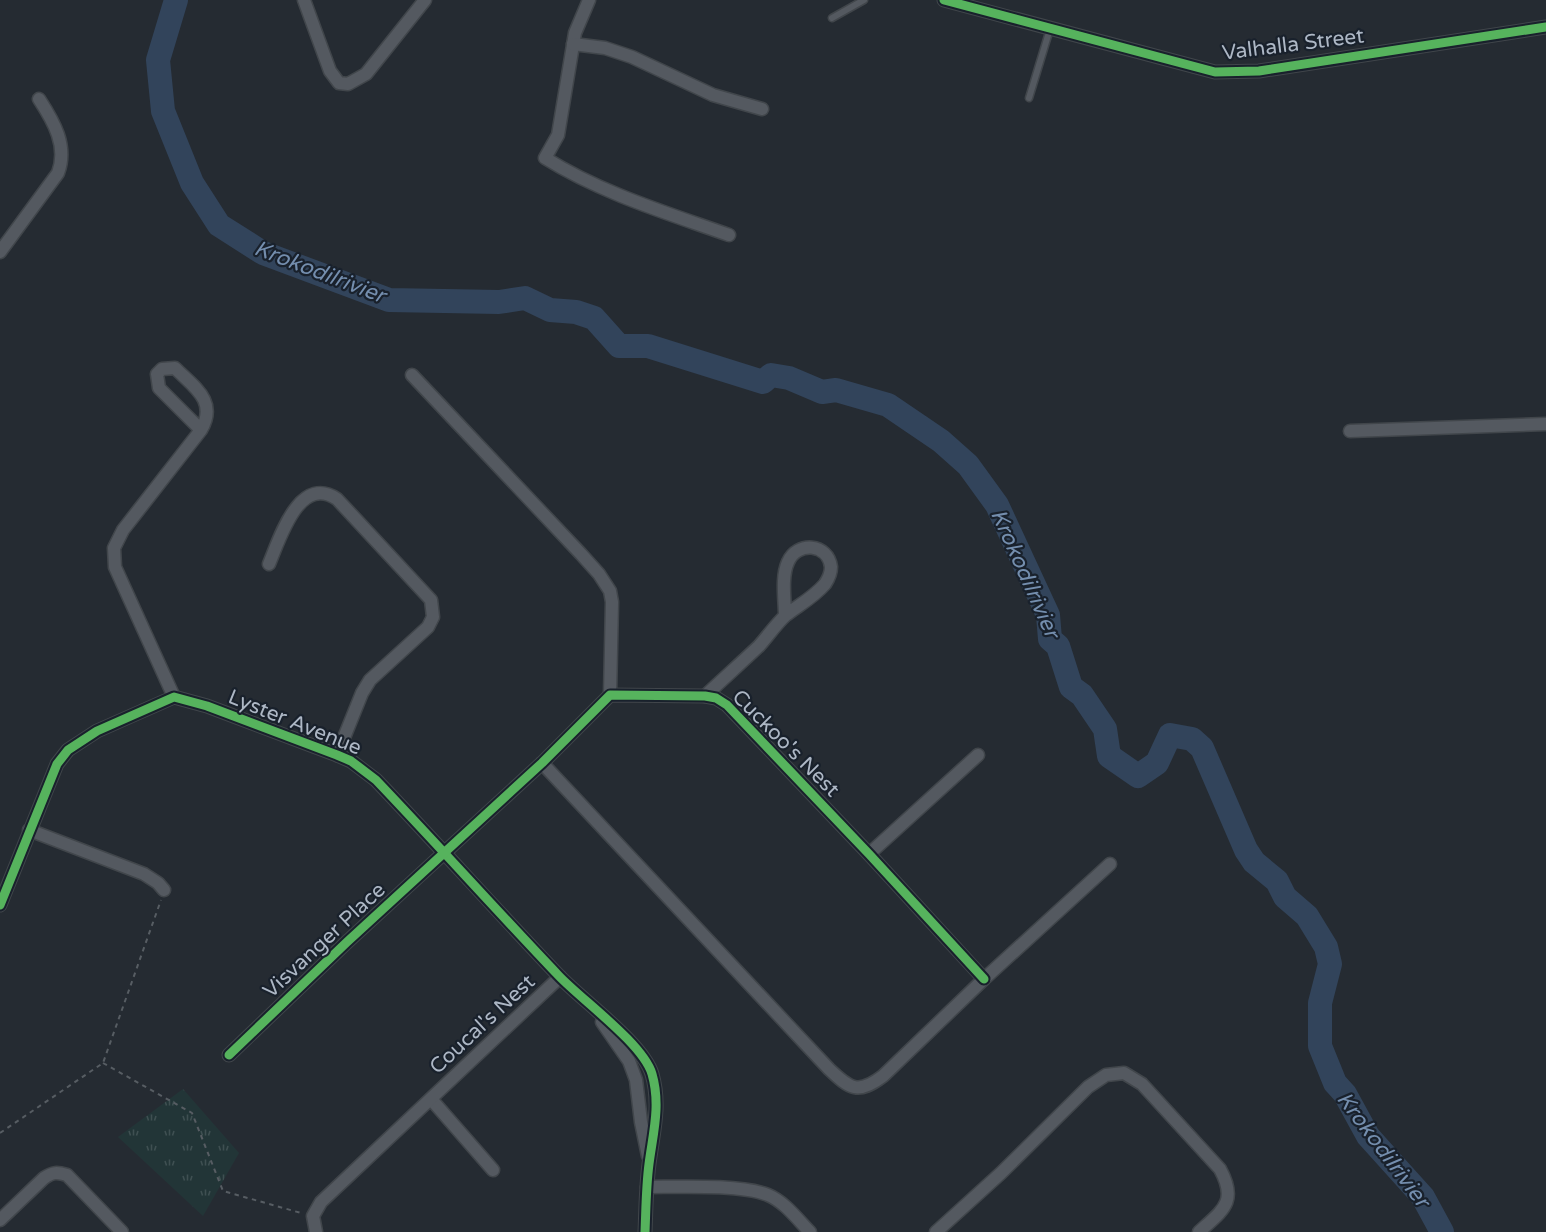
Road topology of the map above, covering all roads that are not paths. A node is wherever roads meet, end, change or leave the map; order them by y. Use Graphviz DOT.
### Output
graph roads {
  1 [pos="304,0"];
  2 [pos="425,0"];
  3 [pos="589,0"];
  4 [pos="864,0"];
  5 [pos="944,0"];
  6 [pos="832,18"];
  7 [pos="1546,27"];
  8 [pos="1050,29"];
  9 [pos="573,44"];
  10 [pos="1029,98"];
  11 [pos="39,99"];
  12 [pos="762,109"];
  13 [pos="729,235"];
  14 [pos="4,237"];
  15 [pos="0,252"];
  16 [pos="412,375"];
  17 [pos="1546,424"];
  18 [pos="201,430"];
  19 [pos="1350,432"];
  20 [pos="269,564"];
  21 [pos="785,616"];
  22 [pos="610,695"];
  23 [pos="705,696"];
  24 [pos="174,697"];
  25 [pos="337,755"];
  26 [pos="978,755"];
  27 [pos="542,763"];
  28 [pos="29,830"];
  29 [pos="444,852"];
  30 [pos="869,854"];
  31 [pos="1110,864"];
  32 [pos="164,890"];
  33 [pos="0,905"];
  34 [pos="560,977"];
  35 [pos="984,979"];
  36 [pos="591,1007"];
  37 [pos="229,1055"];
  38 [pos="431,1099"];
  39 [pos="650,1162"];
  40 [pos="494,1170"];
  41 [pos="647,1186"];
  42 [pos="0,1220"];
  43 [pos="122,1232"];
  44 [pos="316,1232"];
  45 [pos="645,1232"];
  46 [pos="810,1232"];
  47 [pos="936,1232"];
  48 [pos="1199,1232"];
  1 -- 2 [label="street"];
  3 -- 9 [label="street"];
  4 -- 6 [label="lane"];
  5 -- 8 [label="street, Valhalla Street"];
  7 -- 8 [label="street, Valhalla Street"];
  8 -- 10 [label="lane"];
  9 -- 12 [label="street"];
  9 -- 13 [label="street"];
  11 -- 14 [label="street"];
  14 -- 15 [label="street"];
  16 -- 22 [label="street"];
  17 -- 19 [label="street"];
  18 -- 18 [label="street"];
  18 -- 24 [label="street"];
  20 -- 25 [label="street"];
  21 -- 21 [label="street, Cuckoo's Nest"];
  21 -- 23 [label="street, Cuckoo's Nest"];
  22 -- 23 [label="street, Cuckoo's Nest"];
  22 -- 27 [label="street"];
  23 -- 30 [label="street, Cuckoo's Nest"];
  24 -- 25 [label="street, Lyster Avenue"];
  24 -- 28 [label="street"];
  25 -- 29 [label="street, Lyster Avenue"];
  26 -- 30 [label="street"];
  27 -- 29 [label="street"];
  27 -- 35 [label="street"];
  28 -- 32 [label="street"];
  28 -- 33 [label="street"];
  29 -- 34 [label="street, Lyster Avenue"];
  29 -- 37 [label="street, Visvanger Place"];
  30 -- 35 [label="street, Cuckoo's Nest"];
  31 -- 35 [label="street"];
  34 -- 36 [label="street, Lyster Avenue"];
  34 -- 38 [label="street, Coucal's Nest"];
  36 -- 39 [label="street"];
  36 -- 39 [label="street, Lyster Avenue"];
  38 -- 40 [label="street, Coucal's Nest"];
  38 -- 44 [label="street, Coucal's Nest"];
  39 -- 41 [label="street, Lyster Avenue"];
  41 -- 45 [label="street, Lyster Avenue"];
  41 -- 46 [label="street"];
  42 -- 43 [label="street"];
  47 -- 48 [label="street"];
}
